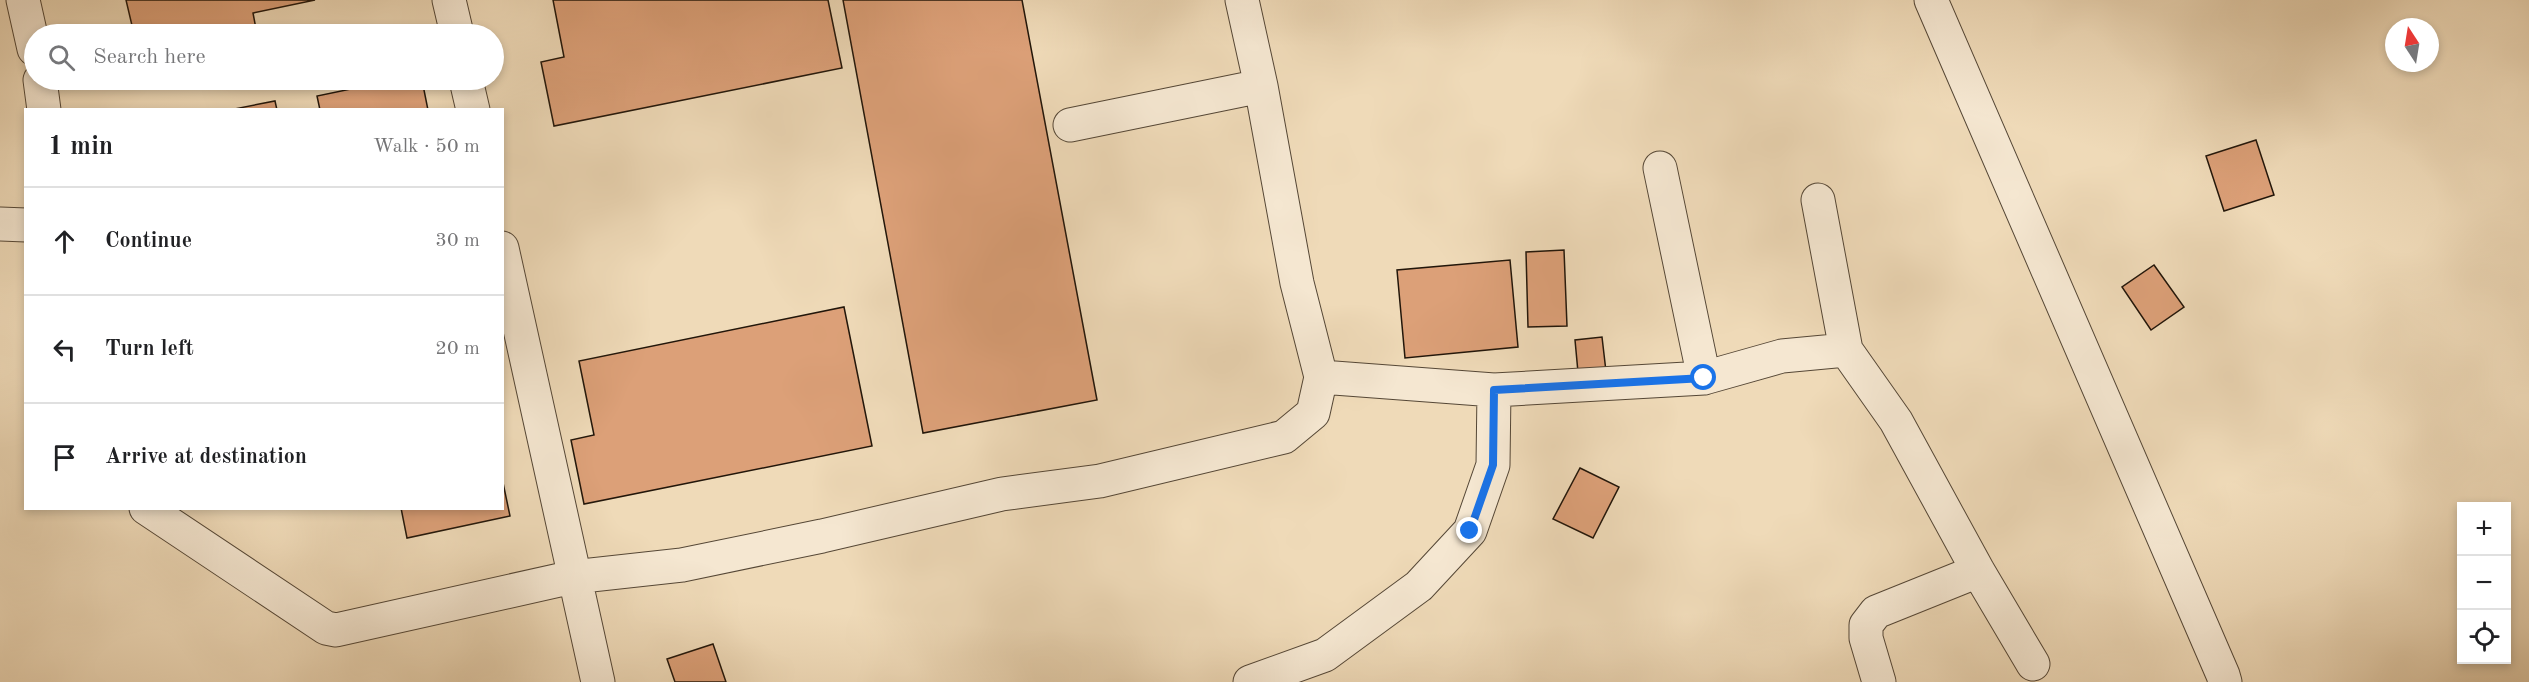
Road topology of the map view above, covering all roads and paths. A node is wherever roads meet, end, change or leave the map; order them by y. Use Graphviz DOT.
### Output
graph roads {
  1 [pos="23,0"];
  2 [pos="449,0"];
  3 [pos="1242,0"];
  4 [pos="1931,0"];
  5 [pos="28,24"];
  6 [pos="455,24"];
  7 [pos="1261,86"];
  8 [pos="41,90"];
  9 [pos="468,90"];
  10 [pos="44,108"];
  11 [pos="473,108"];
  12 [pos="1070,124"];
  13 [pos="1660,168"];
  14 [pos="1818,200"];
  15 [pos="0,224"];
  16 [pos="24,225"];
  17 [pos="504,257"];
  18 [pos="1846,350"];
  19 [pos="1321,378"];
  20 [pos="1704,378"];
  21 [pos="1494,390"];
  22 [pos="149,510"];
  23 [pos="1978,571"];
  24 [pos="573,577"];
  25 [pos="2033,664"];
  26 [pos="598,682"];
  27 [pos="1250,682"];
  28 [pos="1879,682"];
  29 [pos="2225,682"];
  1 -- 5 [label="street"];
  2 -- 6 [label="street"];
  3 -- 7 [label="street"];
  4 -- 29 [label="street"];
  7 -- 12 [label="street"];
  7 -- 19 [label="street"];
  8 -- 10 [label="street"];
  9 -- 11 [label="street"];
  13 -- 20 [label="street"];
  14 -- 18 [label="street"];
  15 -- 16 [label="street"];
  17 -- 24 [label="street"];
  18 -- 20 [label="street"];
  18 -- 23 [label="street"];
  19 -- 21 [label="street"];
  19 -- 24 [label="street"];
  20 -- 21 [label="street"];
  21 -- 27 [label="street"];
  22 -- 24 [label="street"];
  23 -- 25 [label="street"];
  23 -- 28 [label="street"];
  24 -- 26 [label="street"];
}
